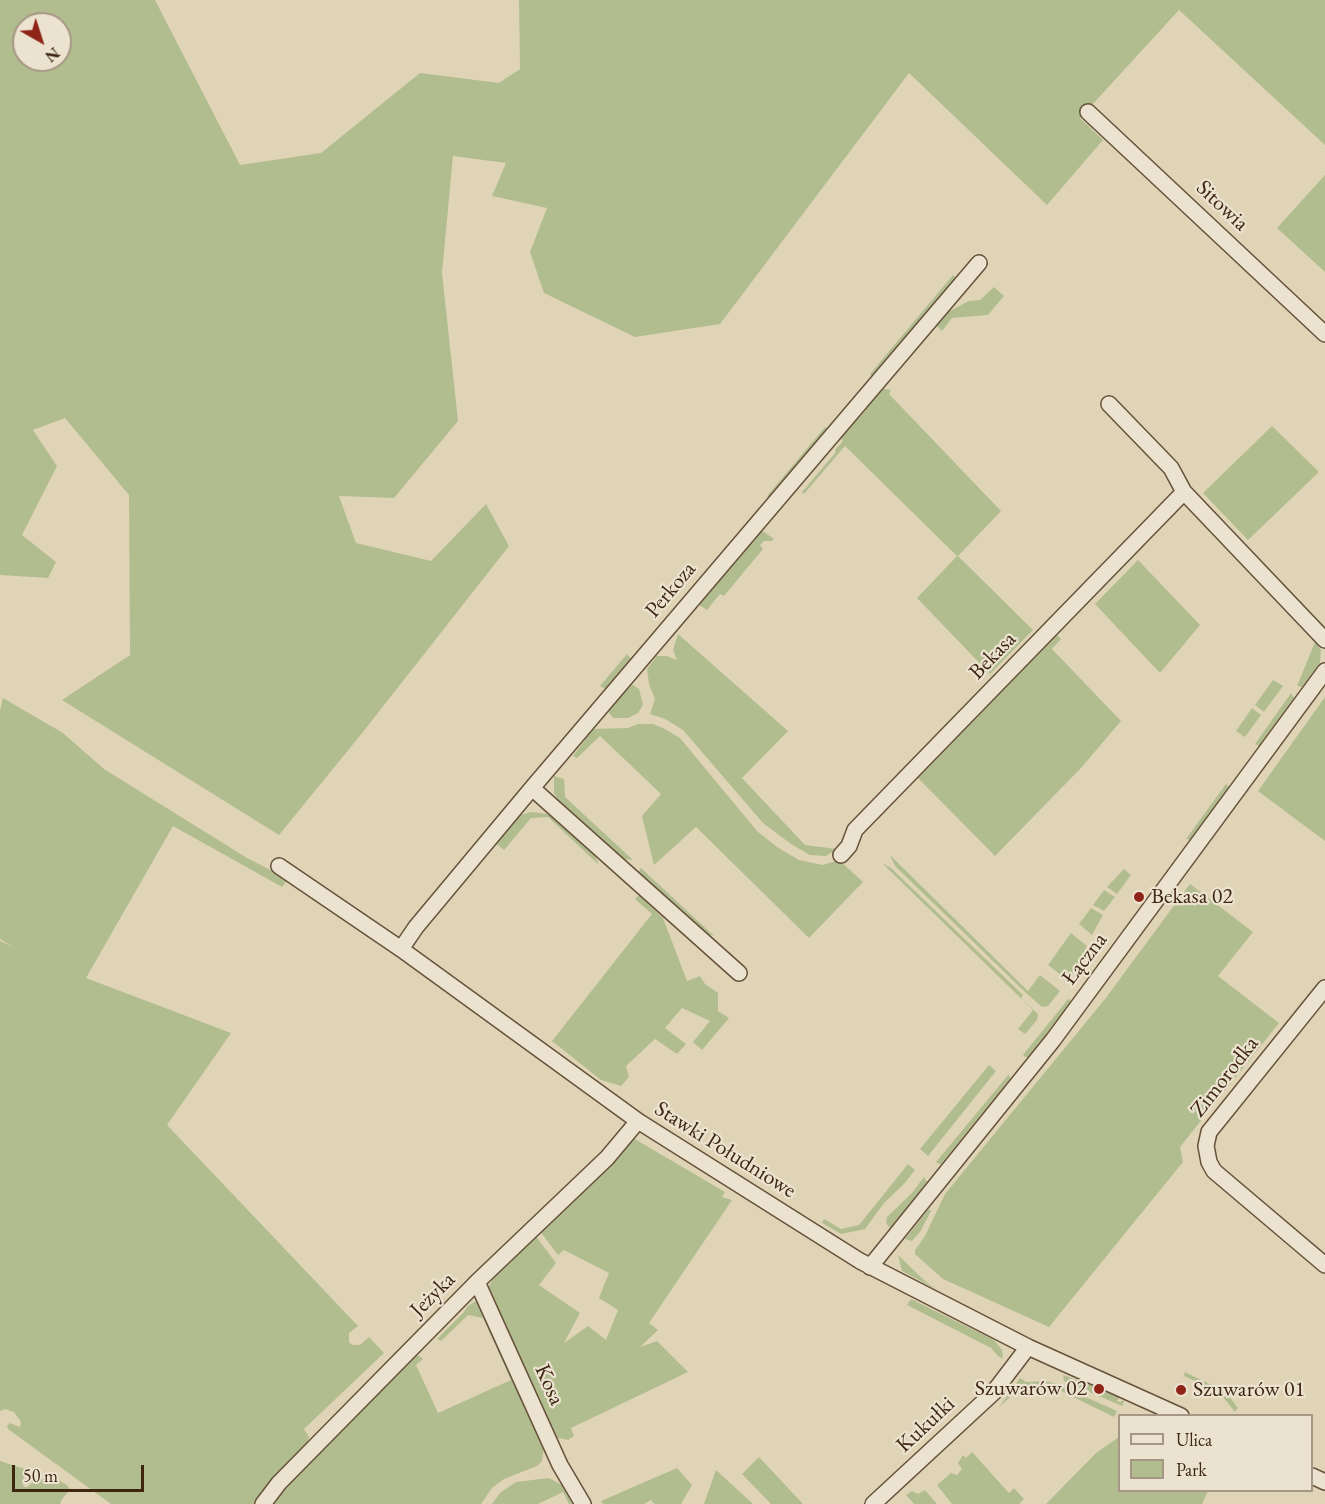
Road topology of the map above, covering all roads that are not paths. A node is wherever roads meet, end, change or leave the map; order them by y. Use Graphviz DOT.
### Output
graph roads {
  1 [pos="1088,112"];
  2 [pos="979,263"];
  3 [pos="1325,334"];
  4 [pos="1109,404"];
  5 [pos="1184,492"];
  6 [pos="1325,640"];
  7 [pos="1325,671"];
  8 [pos="532,788"];
  9 [pos="841,855"];
  10 [pos="279,866"];
  11 [pos="401,949"];
  12 [pos="739,973"];
  13 [pos="1325,988"];
  14 [pos="638,1121"];
  15 [pos="1325,1264"];
  16 [pos="870,1267"];
  17 [pos="477,1282"];
  18 [pos="1028,1347"];
  19 [pos="1177,1414"];
  20 [pos="263,1504"];
  21 [pos="583,1504"];
  22 [pos="873,1504"];
  1 -- 3 [label="street, Sitowia"];
  2 -- 8 [label="street, Perkoza"];
  4 -- 5 [label="street"];
  5 -- 6 [label="street"];
  5 -- 9 [label="street, Bekasa"];
  7 -- 16 [label="street, Łączna"];
  8 -- 11 [label="street, Perkoza"];
  8 -- 12 [label="street"];
  10 -- 11 [label="street, Stawki Południowe"];
  11 -- 14 [label="street, Stawki Południowe"];
  13 -- 15 [label="street, Zimorodka"];
  14 -- 16 [label="street, Stawki Południowe"];
  14 -- 17 [label="street, Jeżyka"];
  16 -- 18 [label="street, Stawki Południowe"];
  17 -- 20 [label="street, Jeżyka"];
  17 -- 21 [label="street, Kosa"];
  18 -- 19 [label="street, Stawki Południowe"];
  18 -- 22 [label="street, Kukułki"];
}
